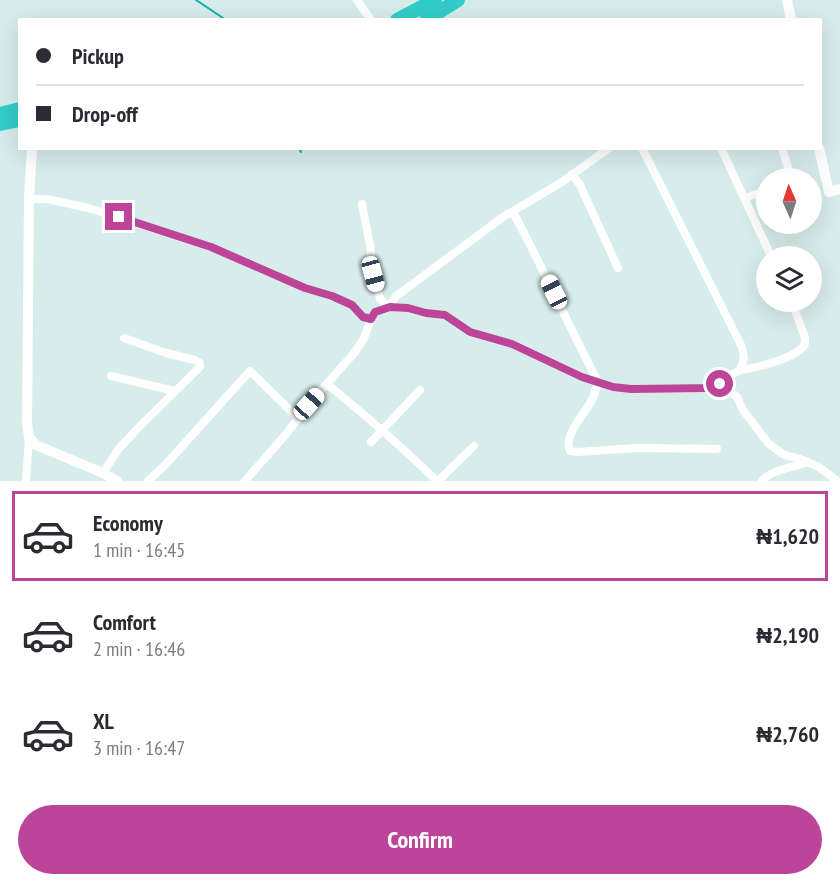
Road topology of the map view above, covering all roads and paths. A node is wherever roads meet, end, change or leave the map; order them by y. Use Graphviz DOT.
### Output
graph roads {
  1 [pos="357,0"];
  2 [pos="435,0"];
  3 [pos="458,0"];
  4 [pos="787,0"];
  5 [pos="370,18"];
  6 [pos="401,18"];
  7 [pos="429,18"];
  8 [pos="791,18"];
  9 [pos="18,110"];
  10 [pos="0,114"];
  11 [pos="18,120"];
  12 [pos="0,124"];
  13 [pos="32,150"];
  14 [pos="606,150"];
  15 [pos="643,150"];
  16 [pos="722,150"];
  17 [pos="783,150"];
  18 [pos="819,150"];
  19 [pos="788,168"];
  20 [pos="572,174"];
  21 [pos="840,189"];
  22 [pos="756,194"];
  23 [pos="744,198"];
  24 [pos="29,199"];
  25 [pos="362,204"];
  26 [pos="513,212"];
  27 [pos="766,246"];
  28 [pos="618,268"];
  29 [pos="390,307"];
  30 [pos="796,312"];
  31 [pos="371,319"];
  32 [pos="124,338"];
  33 [pos="740,370"];
  34 [pos="111,376"];
  35 [pos="598,382"];
  36 [pos="327,384"];
  37 [pos="720,388"];
  38 [pos="420,390"];
  39 [pos="176,391"];
  40 [pos="298,418"];
  41 [pos="382,430"];
  42 [pos="29,437"];
  43 [pos="371,442"];
  44 [pos="474,446"];
  45 [pos="717,449"];
  46 [pos="808,462"];
  47 [pos="103,473"];
  48 [pos="26,481"];
  49 [pos="117,481"];
  50 [pos="148,481"];
  51 [pos="245,481"];
  52 [pos="437,481"];
  53 [pos="762,481"];
  54 [pos="837,481"];
  1 -- 5 [label="street"];
  2 -- 6 [label="highway"];
  3 -- 7 [label="highway"];
  4 -- 8 [label="main road"];
  9 -- 10 [label="highway"];
  11 -- 12 [label="highway"];
  13 -- 24 [label="main road"];
  14 -- 20 [label="street"];
  15 -- 33 [label="street"];
  16 -- 23 [label="street"];
  17 -- 19 [label="street"];
  18 -- 21 [label="main road"];
  20 -- 26 [label="street"];
  20 -- 28 [label="street"];
  22 -- 23 [label="street"];
  23 -- 27 [label="street"];
  24 -- 31 [label="street"];
  24 -- 42 [label="main road"];
  25 -- 29 [label="street"];
  26 -- 29 [label="street"];
  26 -- 35 [label="street"];
  29 -- 31 [label="street"];
  29 -- 35 [label="street"];
  30 -- 33 [label="street"];
  31 -- 36 [label="street"];
  32 -- 39 [label="street"];
  33 -- 37 [label="street"];
  34 -- 39 [label="street"];
  35 -- 37 [label="street"];
  35 -- 45 [label="street"];
  36 -- 40 [label="street"];
  36 -- 41 [label="street"];
  37 -- 46 [label="street"];
  38 -- 41 [label="street"];
  39 -- 47 [label="street"];
  40 -- 50 [label="street"];
  40 -- 51 [label="street"];
  41 -- 43 [label="street"];
  41 -- 52 [label="street"];
  42 -- 47 [label="main road"];
  42 -- 48 [label="street"];
  44 -- 52 [label="street"];
  46 -- 53 [label="street"];
  46 -- 54 [label="street"];
  47 -- 49 [label="main road"];
}
